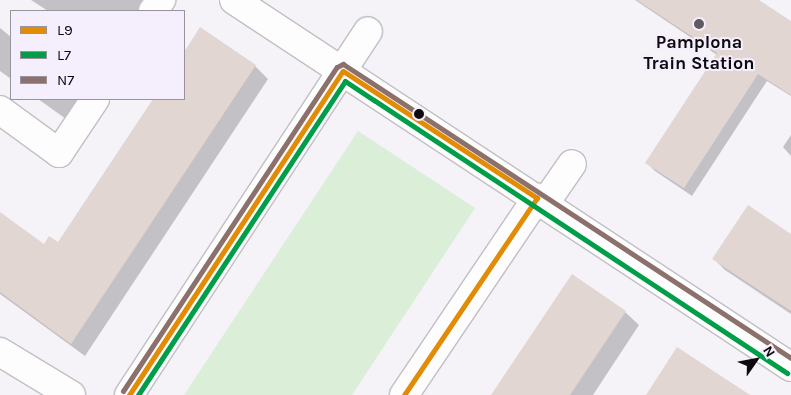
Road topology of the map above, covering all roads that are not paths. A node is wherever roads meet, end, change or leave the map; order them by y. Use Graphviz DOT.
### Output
graph roads {
  1 [pos="234,0"];
  2 [pos="368,31"];
  3 [pos="343,71"];
  4 [pos="94,100"];
  5 [pos="0,110"];
  6 [pos="572,164"];
  7 [pos="542,200"];
  8 [pos="0,352"];
  9 [pos="791,367"];
  10 [pos="71,395"];
  11 [pos="129,395"];
  12 [pos="404,395"];
  1 -- 3 [label="street"];
  2 -- 3 [label="street"];
  3 -- 7 [label="street"];
  3 -- 11 [label="street"];
  4 -- 5 [label="street"];
  6 -- 7 [label="street"];
  7 -- 9 [label="street"];
  7 -- 12 [label="street"];
  8 -- 10 [label="street"];
}
